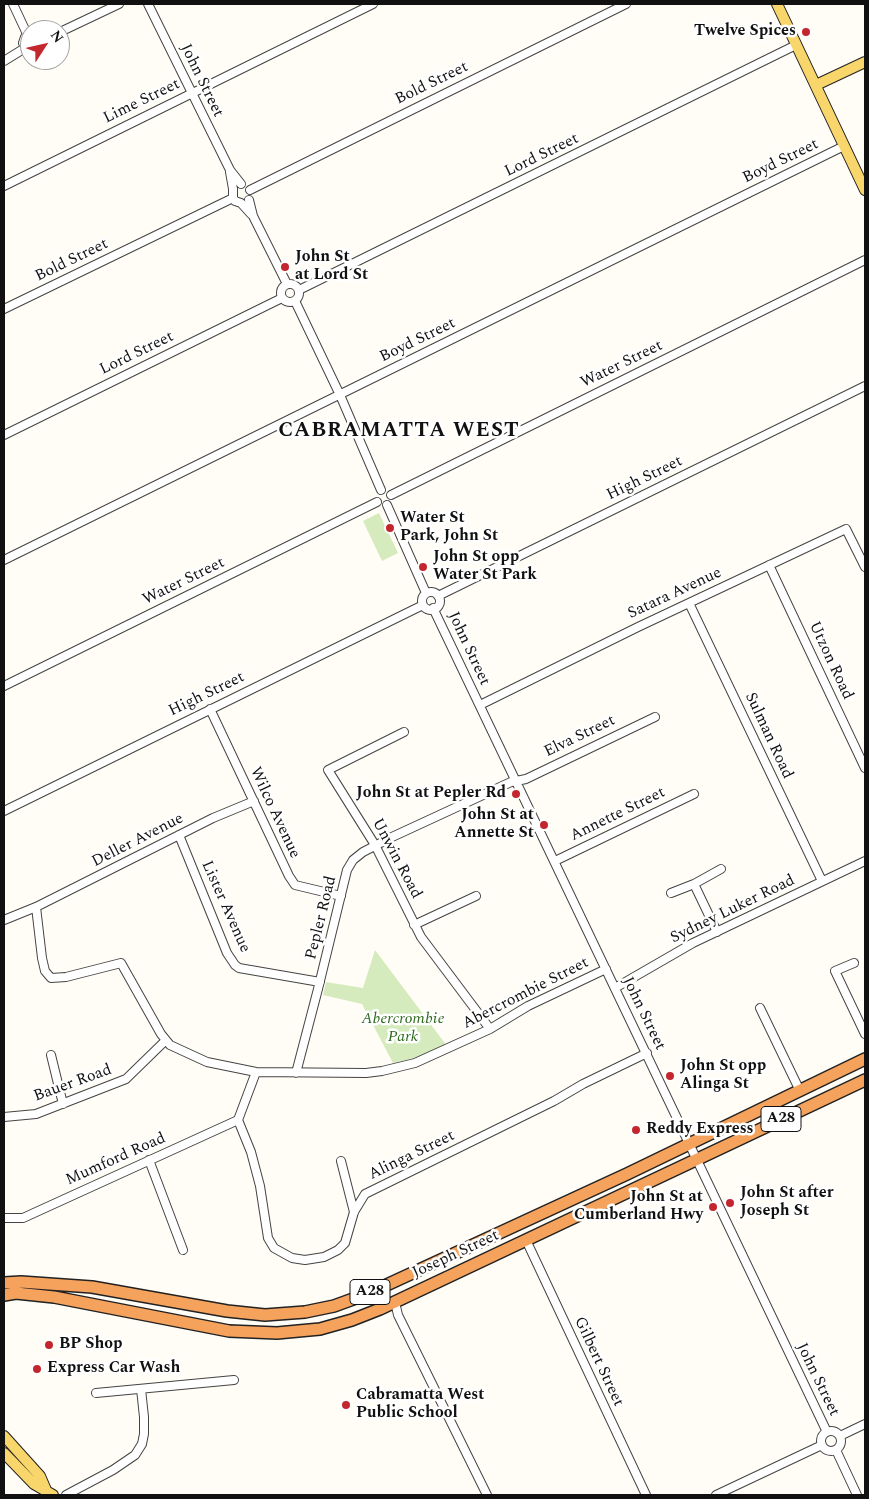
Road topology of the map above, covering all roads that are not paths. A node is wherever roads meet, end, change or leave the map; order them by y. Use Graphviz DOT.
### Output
graph roads {
  1 [pos="13,4"];
  2 [pos="118,4"];
  3 [pos="148,4"];
  4 [pos="373,4"];
  5 [pos="626,4"];
  6 [pos="777,4"];
  7 [pos="21,20"];
  8 [pos="70,27"];
  9 [pos="796,44"];
  10 [pos="20,53"];
  11 [pos="4,61"];
  12 [pos="865,62"];
  13 [pos="816,85"];
  14 [pos="191,93"];
  15 [pos="844,146"];
  16 [pos="230,170"];
  17 [pos="241,184"];
  18 [pos="4,186"];
  19 [pos="233,189"];
  20 [pos="250,190"];
  21 [pos="865,190"];
  22 [pos="233,198"];
  23 [pos="245,201"];
  24 [pos="865,260"];
  25 [pos="287,284"];
  26 [pos="299,290"];
  27 [pos="282,298"];
  28 [pos="295,301"];
  29 [pos="4,309"];
  30 [pos="865,386"];
  31 [pos="340,395"];
  32 [pos="4,435"];
  33 [pos="381,490"];
  34 [pos="391,495"];
  35 [pos="377,502"];
  36 [pos="387,505"];
  37 [pos="4,560"];
  38 [pos="769,565"];
  39 [pos="865,567"];
  40 [pos="426,593"];
  41 [pos="438,596"];
  42 [pos="690,602"];
  43 [pos="423,605"];
  44 [pos="433,608"];
  45 [pos="4,686"];
  46 [pos="480,705"];
  47 [pos="210,709"];
  48 [pos="655,717"];
  49 [pos="404,732"];
  50 [pos="865,768"];
  51 [pos="517,781"];
  52 [pos="694,794"];
  53 [pos="254,802"];
  54 [pos="4,811"];
  55 [pos="179,835"];
  56 [pos="376,845"];
  57 [pos="555,861"];
  58 [pos="865,862"];
  59 [pos="721,869"];
  60 [pos="822,881"];
  61 [pos="694,884"];
  62 [pos="672,892"];
  63 [pos="341,896"];
  64 [pos="476,896"];
  65 [pos="36,907"];
  66 [pos="4,920"];
  67 [pos="414,925"];
  68 [pos="717,932"];
  69 [pos="854,964"];
  70 [pos="606,969"];
  71 [pos="320,982"];
  72 [pos="615,988"];
  73 [pos="760,1008"];
  74 [pos="490,1029"];
  75 [pos="865,1034"];
  76 [pos="166,1040"];
  77 [pos="647,1053"];
  78 [pos="51,1055"];
  79 [pos="865,1060"];
  80 [pos="256,1072"];
  81 [pos="296,1073"];
  82 [pos="865,1080"];
  83 [pos="800,1091"];
  84 [pos="63,1104"];
  85 [pos="4,1117"];
  86 [pos="238,1120"];
  87 [pos="690,1143"];
  88 [pos="697,1158"];
  89 [pos="149,1160"];
  90 [pos="340,1161"];
  91 [pos="354,1212"];
  92 [pos="4,1218"];
  93 [pos="526,1240"];
  94 [pos="183,1250"];
  95 [pos="4,1283"];
  96 [pos="4,1294"];
  97 [pos="395,1302"];
  98 [pos="234,1380"];
  99 [pos="141,1389"];
  100 [pos="96,1393"];
  101 [pos="865,1424"];
  102 [pos="827,1432"];
  103 [pos="4,1436"];
  104 [pos="840,1436"];
  105 [pos="822,1445"];
  106 [pos="836,1450"];
  107 [pos="4,1453"];
  108 [pos="46,1494"];
  109 [pos="66,1495"];
  110 [pos="487,1495"];
  111 [pos="646,1495"];
  112 [pos="716,1495"];
  113 [pos="857,1495"];
  1 -- 7 [label="street"];
  2 -- 8 [label="street"];
  3 -- 14 [label="street, John Street"];
  4 -- 14 [label="street, Lime Street"];
  5 -- 20 [label="street, Bold Street"];
  6 -- 9 [label="main road"];
  9 -- 13 [label="main road"];
  9 -- 26 [label="street, Lord Street"];
  10 -- 11 [label="street"];
  12 -- 13 [label="main road"];
  13 -- 15 [label="main road"];
  14 -- 16 [label="street, John Street"];
  14 -- 18 [label="street, Lime Street"];
  15 -- 21 [label="main road"];
  15 -- 31 [label="street, Boyd Street"];
  16 -- 17 [label="street, John Street"];
  16 -- 19 [label="street, John Street"];
  17 -- 19 [label="street"];
  17 -- 20 [label="street"];
  19 -- 22 [label="street"];
  20 -- 23 [label="street"];
  22 -- 23 [label="street"];
  22 -- 29 [label="street, Bold Street"];
  23 -- 25 [label="street"];
  24 -- 34 [label="street, Water Street"];
  25 -- 26 [label="street"];
  25 -- 27 [label="street"];
  26 -- 28 [label="street"];
  27 -- 28 [label="street"];
  27 -- 32 [label="street, Lord Street"];
  28 -- 31 [label="street"];
  30 -- 41 [label="street, High Street"];
  31 -- 33 [label="street"];
  31 -- 37 [label="street, Boyd Street"];
  33 -- 34 [label="street"];
  33 -- 35 [label="street"];
  34 -- 36 [label="street"];
  35 -- 36 [label="street"];
  35 -- 45 [label="street, Water Street"];
  36 -- 40 [label="street"];
  38 -- 39 [label="street, Satara Avenue"];
  38 -- 42 [label="street, Satara Avenue"];
  38 -- 50 [label="street, Utzon Road"];
  40 -- 41 [label="street"];
  40 -- 43 [label="street"];
  41 -- 44 [label="street"];
  42 -- 46 [label="street, Satara Avenue"];
  42 -- 60 [label="street, Sulman Road"];
  43 -- 44 [label="street"];
  43 -- 47 [label="street, High Street"];
  44 -- 46 [label="street, John Street"];
  46 -- 51 [label="street, John Street"];
  47 -- 53 [label="street, Wilco Avenue"];
  47 -- 54 [label="street, High Street"];
  48 -- 51 [label="street, Elva Street"];
  49 -- 56 [label="street, Unwin Road"];
  51 -- 56 [label="street, Pepler Road"];
  51 -- 57 [label="street, John Street"];
  52 -- 57 [label="street, Annette Street"];
  53 -- 55 [label="street, Deller Avenue"];
  53 -- 63 [label="street, Wilco Avenue"];
  55 -- 65 [label="street, Deller Avenue"];
  55 -- 71 [label="street, Lister Avenue"];
  56 -- 63 [label="street, Pepler Road"];
  56 -- 67 [label="street, Unwin Road"];
  57 -- 70 [label="street, John Street"];
  58 -- 60 [label="street, Sydney Luker Road"];
  59 -- 61 [label="street"];
  60 -- 68 [label="street, Sydney Luker Road"];
  61 -- 62 [label="street"];
  61 -- 68 [label="street"];
  63 -- 71 [label="street, Pepler Road"];
  64 -- 67 [label="street"];
  65 -- 66 [label="street, Deller Avenue"];
  65 -- 76 [label="street, Abercrombie Street"];
  67 -- 74 [label="street, Unwin Road"];
  68 -- 72 [label="street, Sydney Luker Road"];
  69 -- 75 [label="street"];
  70 -- 72 [label="street, John Street"];
  70 -- 74 [label="street, Abercrombie Street"];
  71 -- 81 [label="street, Pepler Road"];
  72 -- 77 [label="street, John Street"];
  73 -- 83 [label="street"];
  74 -- 81 [label="street, Abercrombie Street"];
  76 -- 80 [label="street, Abercrombie Street"];
  76 -- 84 [label="street, Bauer Road"];
  77 -- 87 [label="street, John Street"];
  77 -- 91 [label="street, Alinga Street"];
  78 -- 84 [label="street"];
  79 -- 83 [label="highway, Joseph Street / A28"];
  80 -- 81 [label="street, Abercrombie Street"];
  80 -- 86 [label="street"];
  82 -- 88 [label="highway, Joseph Street / A28"];
  83 -- 87 [label="highway, Joseph Street / A28"];
  84 -- 85 [label="street, Bauer Road"];
  86 -- 89 [label="street, Mumford Road"];
  86 -- 91 [label="street, Alinga Street"];
  87 -- 88 [label="street, John Street"];
  87 -- 95 [label="highway, Joseph Street / A28"];
  88 -- 93 [label="highway, Joseph Street / A28"];
  88 -- 102 [label="street, John Street"];
  89 -- 92 [label="street, Mumford Road"];
  89 -- 94 [label="street"];
  90 -- 91 [label="street"];
  93 -- 97 [label="highway, Joseph Street / A28"];
  93 -- 111 [label="street, Gilbert Street"];
  96 -- 97 [label="highway, Joseph Street / A28"];
  97 -- 110 [label="street"];
  98 -- 99 [label="street"];
  99 -- 100 [label="street"];
  99 -- 109 [label="street"];
  101 -- 104 [label="street"];
  102 -- 104 [label="street"];
  102 -- 105 [label="street"];
  103 -- 108 [label="main road"];
  104 -- 106 [label="street"];
  105 -- 106 [label="street"];
  105 -- 112 [label="street"];
  106 -- 113 [label="street"];
  107 -- 108 [label="main road"];
}
